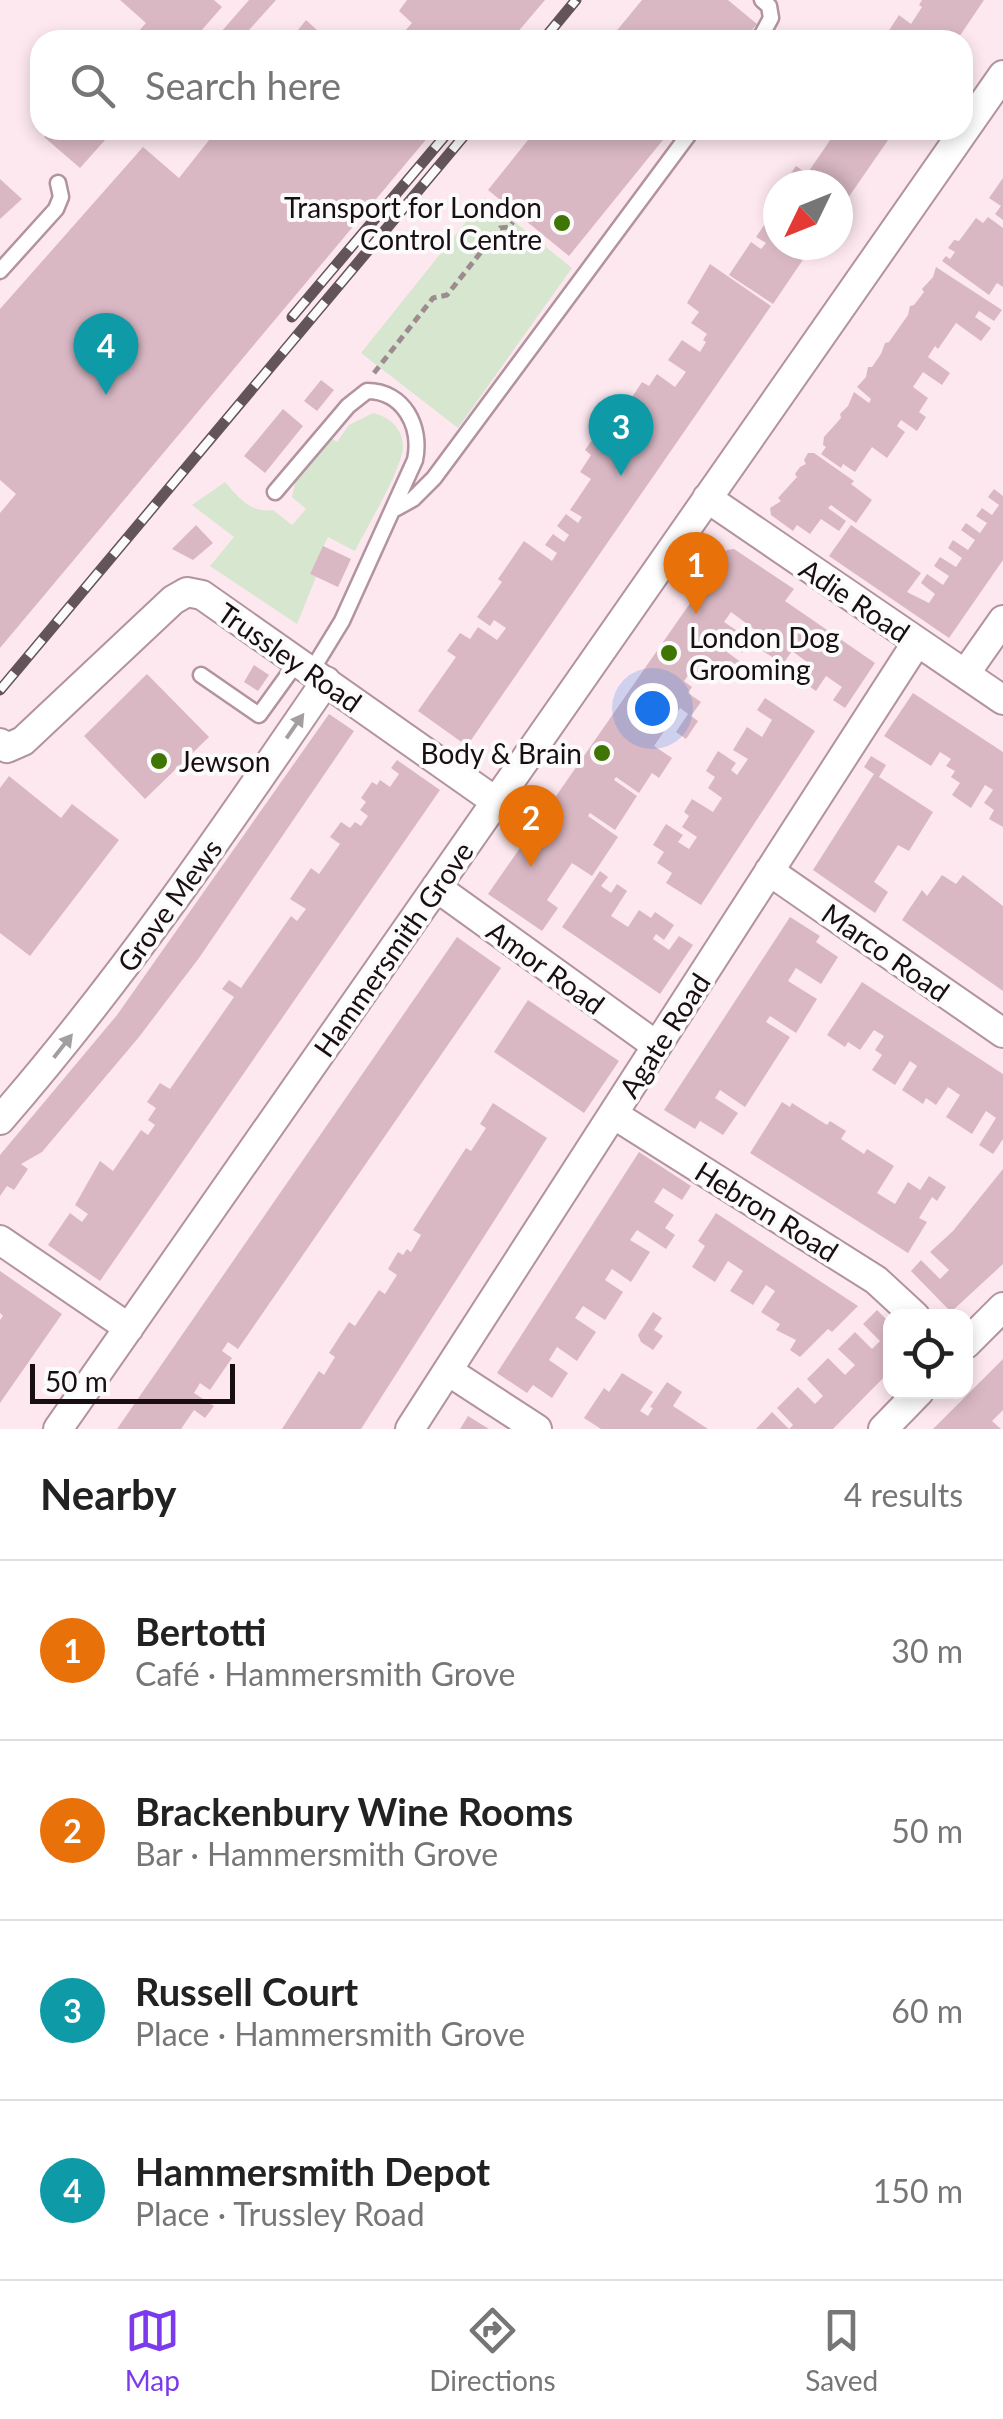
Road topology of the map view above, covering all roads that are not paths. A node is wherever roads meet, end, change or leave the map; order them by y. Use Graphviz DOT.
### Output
graph roads {
  1 [pos="768,2"];
  2 [pos="764,30"];
  3 [pos="1003,76"];
  4 [pos="973,119"];
  5 [pos="685,140"];
  6 [pos="958,140"];
  7 [pos="58,183"];
  8 [pos="0,271"];
  9 [pos="275,492"];
  10 [pos="707,498"];
  11 [pos="395,509"];
  12 [pos="1003,620"];
  13 [pos="917,642"];
  14 [pos="312,671"];
  15 [pos="965,674"];
  16 [pos="201,675"];
  17 [pos="1003,700"];
  18 [pos="2,749"];
  19 [pos="494,802"];
  20 [pos="769,871"];
  21 [pos="436,887"];
  22 [pos="1003,1033"];
  23 [pos="657,1046"];
  24 [pos="614,1114"];
  25 [pos="0,1120"];
  26 [pos="0,1240"];
  27 [pos="1003,1307"];
  28 [pos="907,1309"];
  29 [pos="128,1328"];
  30 [pos="973,1337"];
  31 [pos="448,1371"];
  32 [pos="912,1399"];
  33 [pos="58,1429"];
  34 [pos="410,1429"];
  35 [pos="536,1429"];
  36 [pos="882,1429"];
  1 -- 2 [label="lane"];
  3 -- 4 [label="street, Hammersmith Grove"];
  5 -- 11 [label="lane"];
  6 -- 10 [label="street, Hammersmith Grove"];
  7 -- 8 [label="lane"];
  9 -- 11 [label="lane"];
  10 -- 13 [label="street, Adie Road"];
  10 -- 19 [label="street, Hammersmith Grove"];
  11 -- 14 [label="lane"];
  12 -- 15 [label="street"];
  13 -- 15 [label="street, Adie Road"];
  13 -- 20 [label="street, Agate Road"];
  14 -- 16 [label="lane"];
  14 -- 18 [label="street, Trussley Road"];
  14 -- 19 [label="street, Trussley Road"];
  25 -- 14 [label="street, Grove Mews, one-way"];
  15 -- 17 [label="street, Adie Road"];
  19 -- 21 [label="street, Hammersmith Grove"];
  20 -- 22 [label="street, Marco Road"];
  20 -- 23 [label="street, Agate Road"];
  21 -- 23 [label="street, Amor Road"];
  21 -- 29 [label="street, Hammersmith Grove"];
  23 -- 24 [label="street, Agate Road"];
  24 -- 28 [label="street, Hebron Road"];
  24 -- 31 [label="street, Agate Road"];
  26 -- 29 [label="street"];
  27 -- 30 [label="street"];
  29 -- 33 [label="street, Hammersmith Grove"];
  31 -- 34 [label="street, Agate Road"];
  31 -- 35 [label="street"];
  32 -- 36 [label="street"];
}
